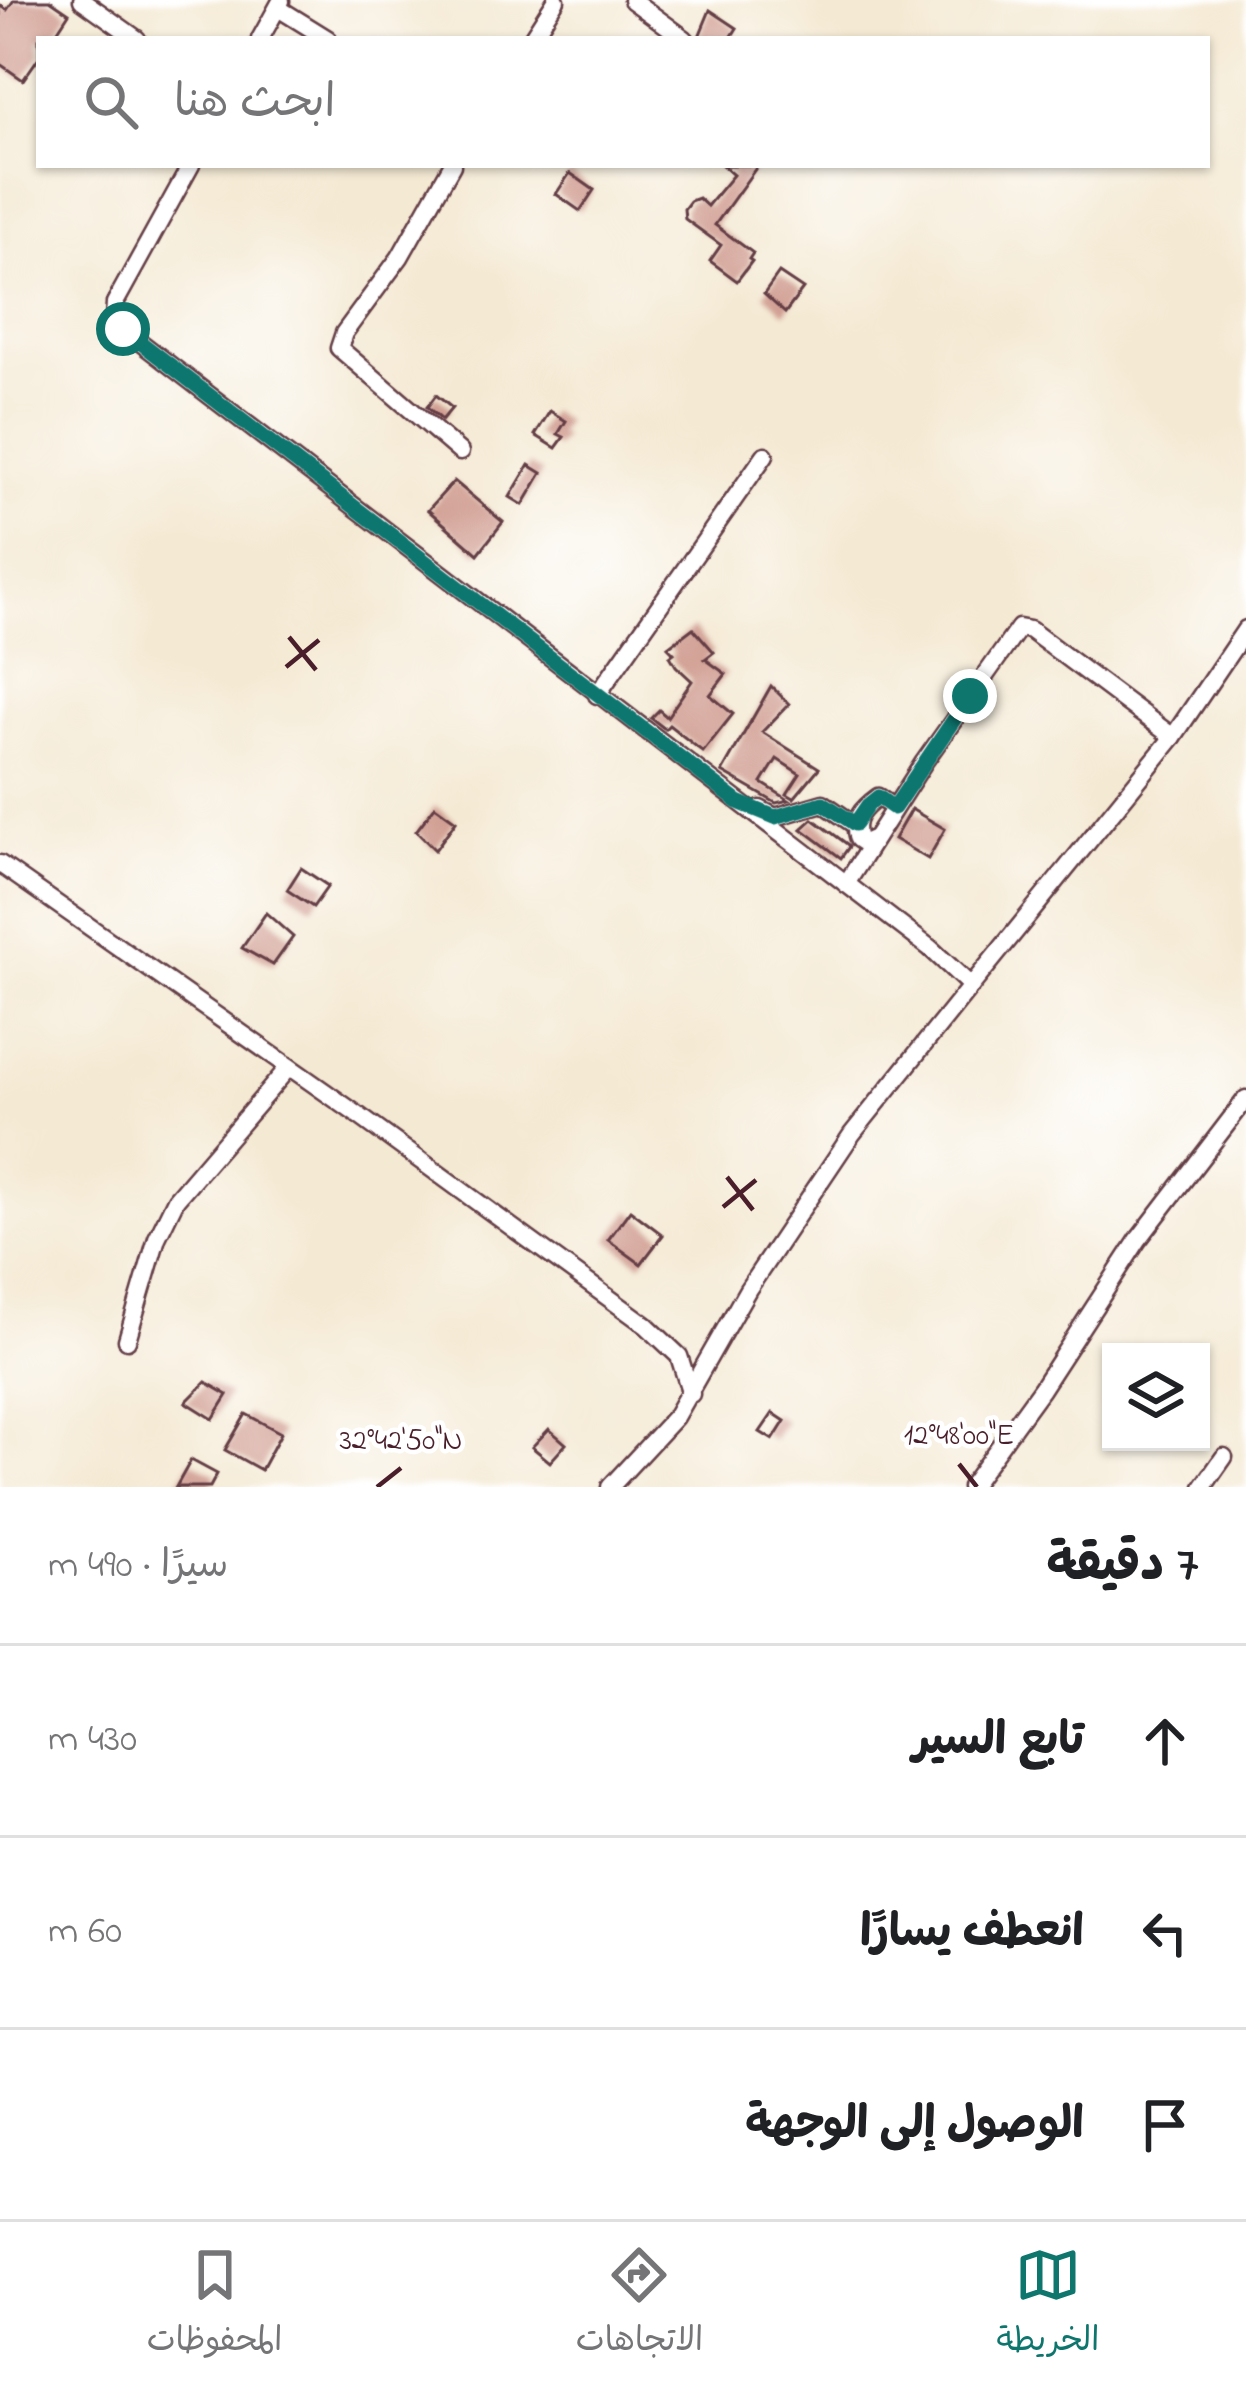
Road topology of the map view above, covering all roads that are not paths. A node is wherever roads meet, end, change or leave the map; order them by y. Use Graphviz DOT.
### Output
graph roads {
  1 [pos="82,0"];
  2 [pos="556,0"];
  3 [pos="632,0"];
  4 [pos="280,4"];
  5 [pos="133,36"];
  6 [pos="262,36"];
  7 [pos="324,36"];
  8 [pos="533,36"];
  9 [pos="681,36"];
  10 [pos="189,168"];
  11 [pos="450,168"];
  12 [pos="460,452"];
  13 [pos="765,455"];
  14 [pos="1246,629"];
  15 [pos="597,695"];
  16 [pos="1173,737"];
  17 [pos="738,802"];
  18 [pos="894,808"];
  19 [pos="855,824"];
  20 [pos="874,838"];
  21 [pos="0,864"];
  22 [pos="846,884"];
  23 [pos="971,986"];
  24 [pos="289,1067"];
  25 [pos="1246,1099"];
  26 [pos="127,1340"];
  27 [pos="691,1394"];
  28 [pos="1224,1457"];
  29 [pos="610,1487"];
  30 [pos="970,1487"];
  31 [pos="1203,1487"];
  1 -- 5 [label="street"];
  2 -- 8 [label="street"];
  3 -- 9 [label="street"];
  4 -- 6 [label="street"];
  4 -- 7 [label="street"];
  10 -- 15 [label="street"];
  11 -- 12 [label="street"];
  13 -- 15 [label="street"];
  14 -- 16 [label="street"];
  15 -- 17 [label="street"];
  16 -- 18 [label="street"];
  16 -- 23 [label="street"];
  17 -- 19 [label="street"];
  17 -- 22 [label="street"];
  18 -- 19 [label="street"];
  18 -- 20 [label="street"];
  19 -- 20 [label="street"];
  20 -- 22 [label="street"];
  21 -- 24 [label="street"];
  22 -- 23 [label="street"];
  23 -- 27 [label="street"];
  24 -- 26 [label="street"];
  24 -- 27 [label="street"];
  25 -- 30 [label="street"];
  27 -- 29 [label="street"];
  28 -- 31 [label="street"];
}
